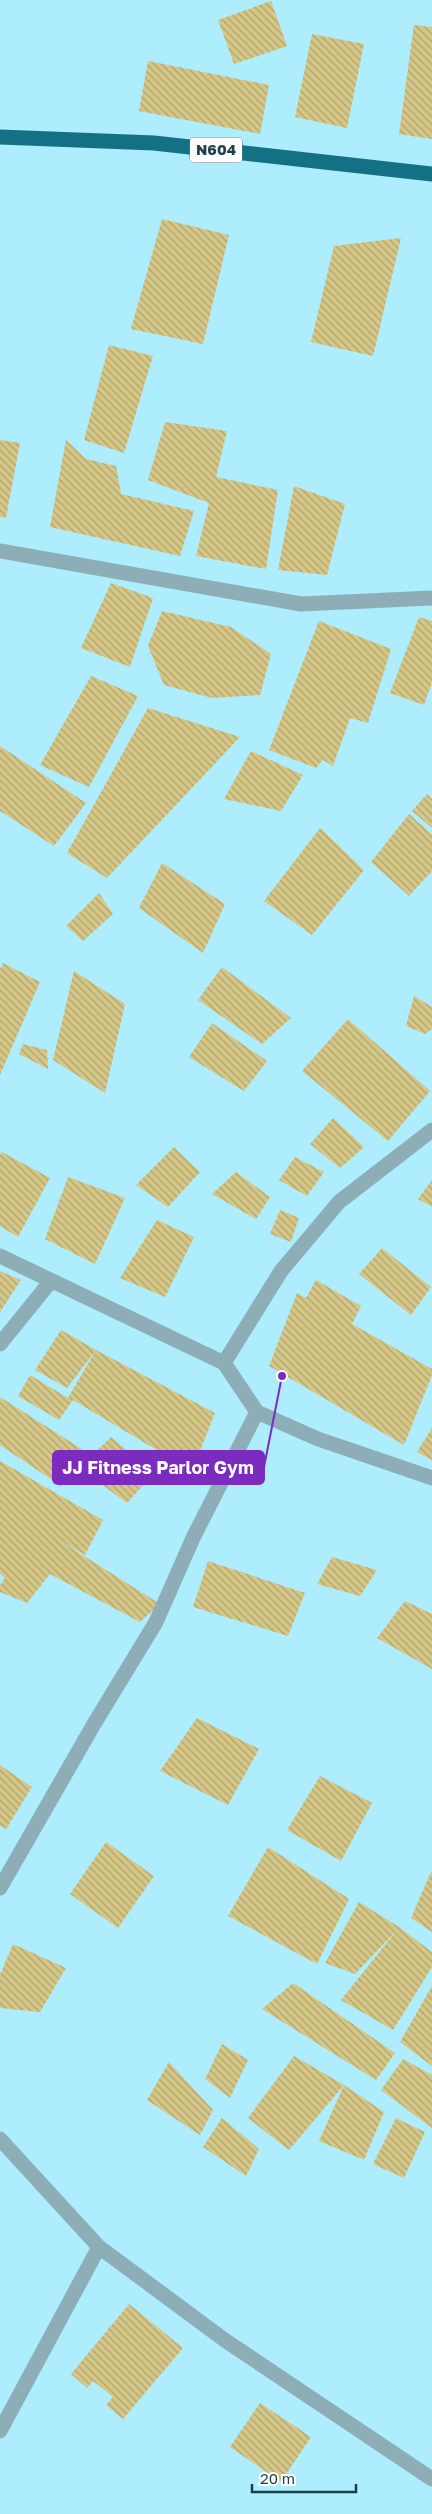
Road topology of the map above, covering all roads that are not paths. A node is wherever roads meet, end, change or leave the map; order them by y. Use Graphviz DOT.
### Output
graph roads {
  1 [pos="0,137"];
  2 [pos="432,174"];
  3 [pos="0,551"];
  4 [pos="432,598"];
  5 [pos="432,1130"];
  6 [pos="0,1256"];
  7 [pos="51,1281"];
  8 [pos="0,1344"];
  9 [pos="224,1363"];
  10 [pos="258,1412"];
  11 [pos="432,1478"];
  12 [pos="0,1888"];
  13 [pos="0,2139"];
  14 [pos="99,2247"];
  15 [pos="0,2431"];
  16 [pos="432,2479"];
  1 -- 2 [label="highway, N604"];
  3 -- 4 [label="street"];
  5 -- 9 [label="street"];
  6 -- 7 [label="street"];
  7 -- 8 [label="street"];
  7 -- 9 [label="street"];
  9 -- 10 [label="street"];
  10 -- 11 [label="street"];
  10 -- 12 [label="street"];
  13 -- 14 [label="street"];
  14 -- 15 [label="street"];
  14 -- 16 [label="street"];
}
